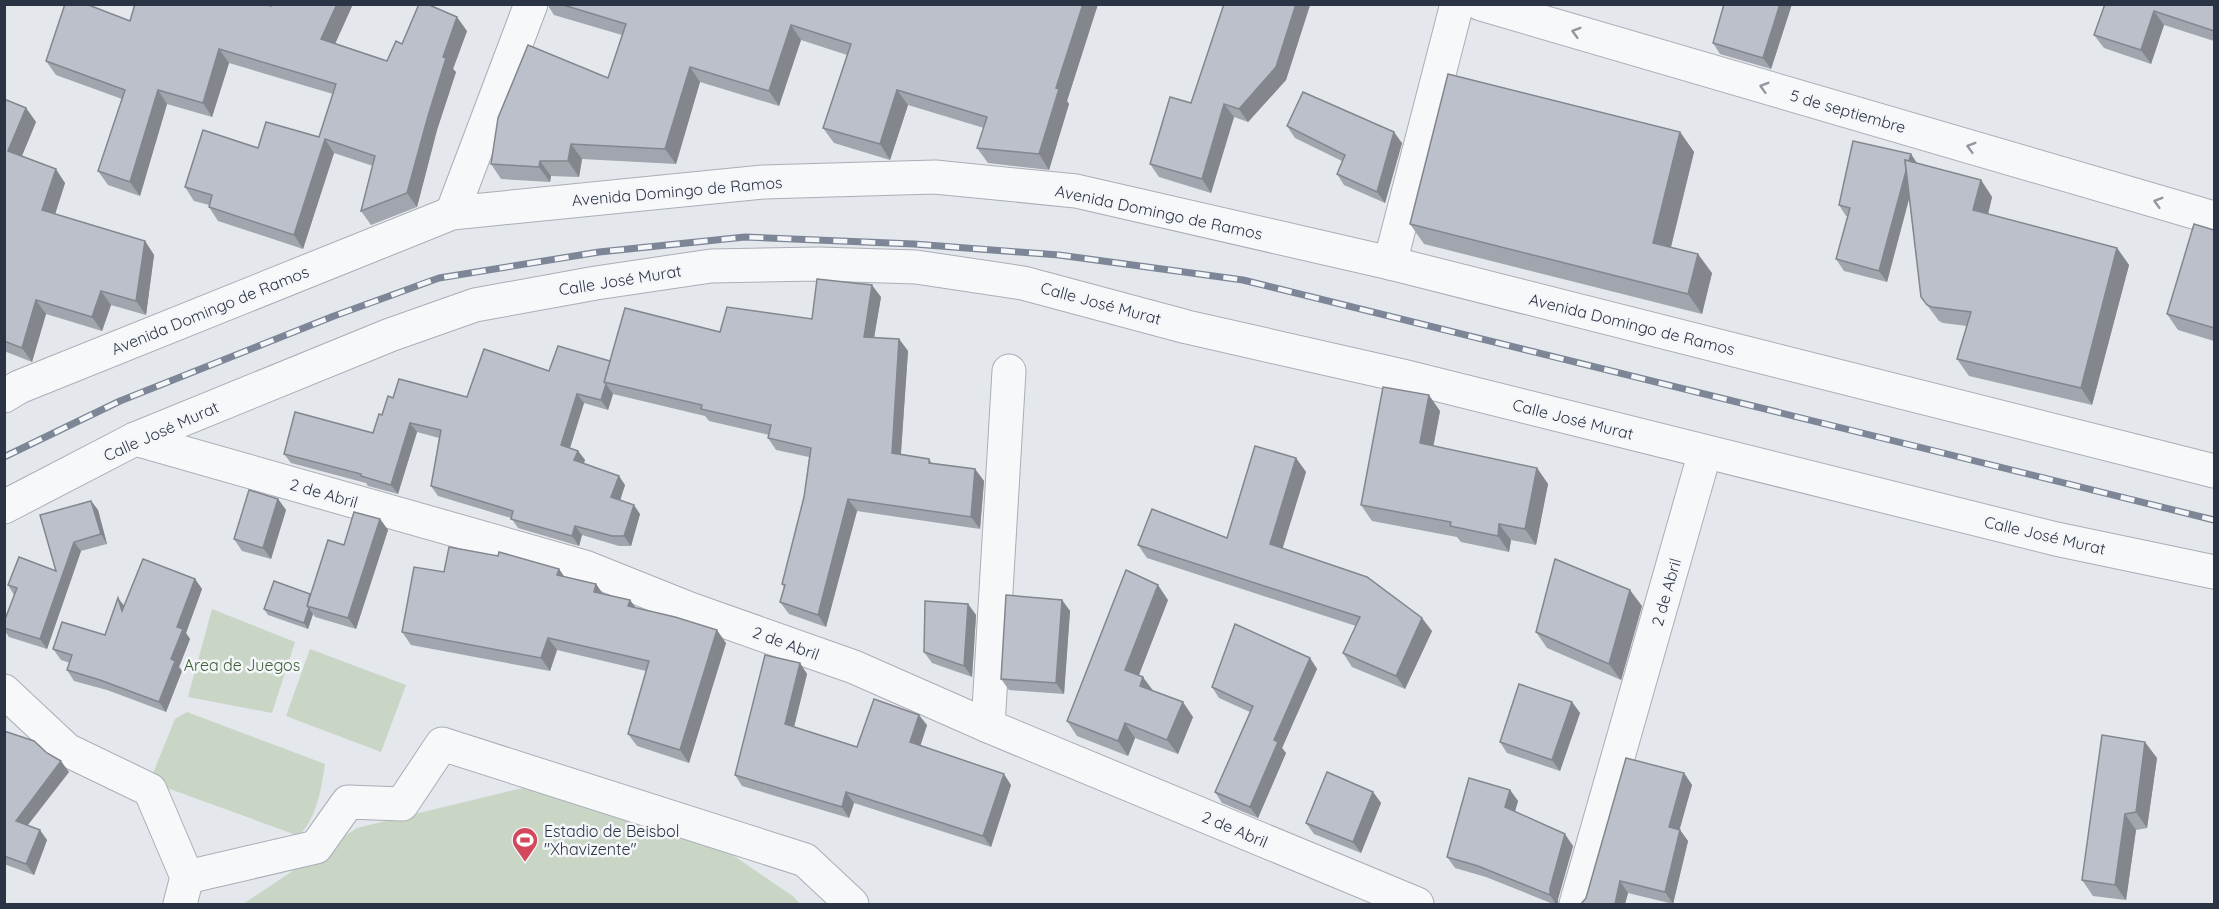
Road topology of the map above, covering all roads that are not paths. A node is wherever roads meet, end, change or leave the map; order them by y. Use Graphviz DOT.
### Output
graph roads {
  1 [pos="531,4"];
  2 [pos="1457,4"];
  3 [pos="1481,4"];
  4 [pos="452,213"];
  5 [pos="2214,218"];
  6 [pos="1390,263"];
  7 [pos="1009,371"];
  8 [pos="9,388"];
  9 [pos="135,439"];
  10 [pos="1705,453"];
  11 [pos="2214,471"];
  12 [pos="4,507"];
  13 [pos="2214,572"];
  14 [pos="4,691"];
  15 [pos="988,726"];
  16 [pos="184,891"];
  17 [pos="852,904"];
  18 [pos="1417,904"];
  19 [pos="1576,904"];
  1 -- 4 [label="street"];
  2 -- 6 [label="street"];
  5 -- 3 [label="street, 5 de septiembre, one-way"];
  4 -- 6 [label="street, Avenida Domingo de Ramos"];
  4 -- 8 [label="street, Avenida Domingo de Ramos"];
  6 -- 11 [label="street, Avenida Domingo de Ramos"];
  7 -- 15 [label="street"];
  9 -- 10 [label="street, Calle José Murat"];
  9 -- 12 [label="street, Calle José Murat"];
  9 -- 15 [label="street, 2 de Abril"];
  10 -- 13 [label="street, Calle José Murat"];
  10 -- 19 [label="street, 2 de Abril"];
  14 -- 16 [label="street"];
  15 -- 18 [label="street, 2 de Abril"];
  16 -- 17 [label="street"];
}
